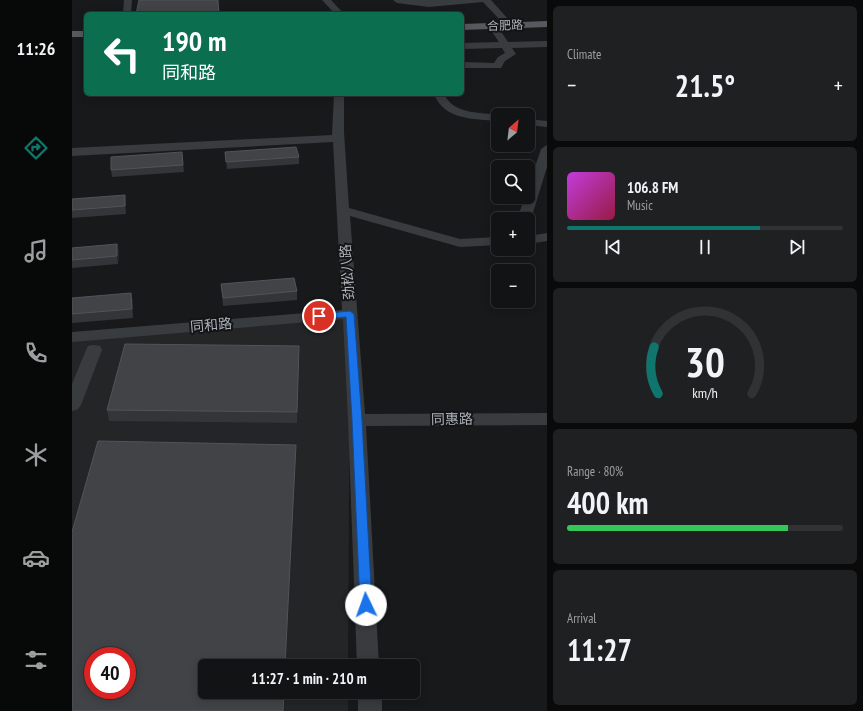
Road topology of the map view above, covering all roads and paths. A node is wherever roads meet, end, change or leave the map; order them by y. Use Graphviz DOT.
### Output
graph roads {
  1 [pos="128,0"];
  2 [pos="326,0"];
  3 [pos="396,0"];
  4 [pos="480,0"];
  5 [pos="486,0"];
  6 [pos="127,12"];
  7 [pos="338,12"];
  8 [pos="547,18"];
  9 [pos="504,19"];
  10 [pos="464,21"];
  11 [pos="547,24"];
  12 [pos="493,26"];
  13 [pos="464,27"];
  14 [pos="72,34"];
  15 [pos="84,34"];
  16 [pos="72,41"];
  17 [pos="84,41"];
  18 [pos="504,44"];
  19 [pos="547,44"];
  20 [pos="464,46"];
  21 [pos="464,65"];
  22 [pos="339,96"];
  23 [pos="439,96"];
  24 [pos="491,117"];
  25 [pos="535,123"];
  26 [pos="547,124"];
  27 [pos="338,138"];
  28 [pos="547,149"];
  29 [pos="72,152"];
  30 [pos="342,210"];
  31 [pos="526,212"];
  32 [pos="547,237"];
  33 [pos="535,239"];
  34 [pos="491,241"];
  35 [pos="350,314"];
  36 [pos="72,336"];
  37 [pos="94,350"];
  38 [pos="72,405"];
  39 [pos="547,418"];
  40 [pos="357,420"];
  41 [pos="368,659"];
  42 [pos="370,699"];
  43 [pos="370,711"];
  1 -- 6 [label="street"];
  2 -- 7 [label="street"];
  3 -- 4 [label="street"];
  5 -- 9 [label="street"];
  8 -- 9 [label="main road, 合肥路"];
  9 -- 10 [label="main road, 合肥路"];
  11 -- 12 [label="main road, 合肥路"];
  12 -- 13 [label="main road, 合肥路"];
  12 -- 18 [label="street"];
  14 -- 15 [label="main road"];
  16 -- 17 [label="main road"];
  18 -- 19 [label="street"];
  18 -- 20 [label="street"];
  18 -- 21 [label="street"];
  22 -- 27 [label="street, 劲松八路"];
  23 -- 24 [label="street"];
  25 -- 26 [label="street"];
  27 -- 29 [label="street"];
  27 -- 30 [label="street, 劲松八路"];
  28 -- 31 [label="street"];
  30 -- 34 [label="street"];
  30 -- 35 [label="street, 劲松八路"];
  32 -- 33 [label="street"];
  35 -- 36 [label="street, 同和路"];
  35 -- 40 [label="street, 劲松八路"];
  37 -- 38 [label="street"];
  39 -- 40 [label="street, 同惠路"];
  40 -- 41 [label="street, 劲松八路"];
  42 -- 43 [label="street"];
}
